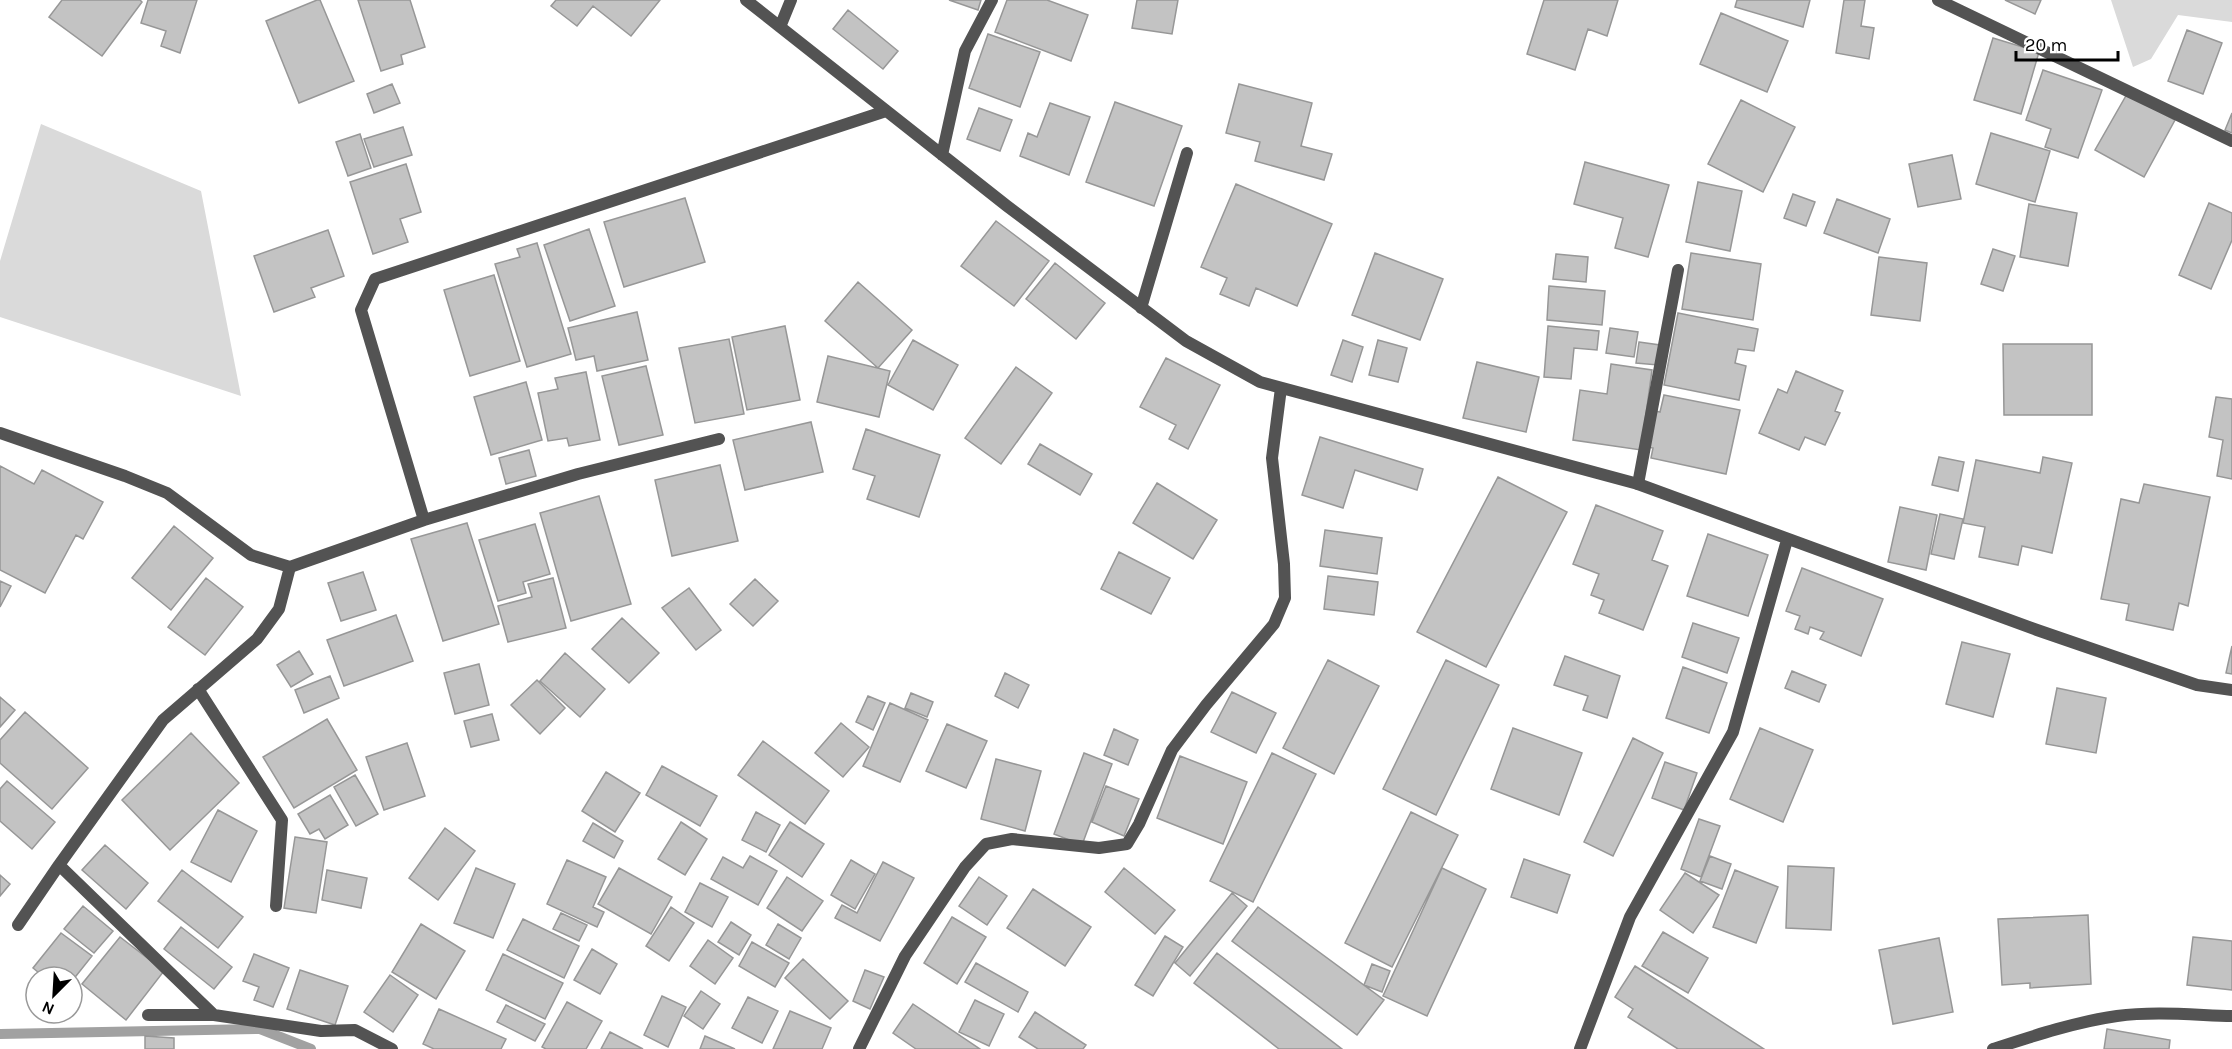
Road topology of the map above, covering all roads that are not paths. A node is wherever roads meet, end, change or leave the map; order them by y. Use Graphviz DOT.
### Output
graph roads {
  1 [pos="746,0"];
  2 [pos="791,0"];
  3 [pos="993,0"];
  4 [pos="1938,0"];
  5 [pos="780,27"];
  6 [pos="886,111"];
  7 [pos="2232,141"];
  8 [pos="1187,153"];
  9 [pos="942,155"];
  10 [pos="1678,270"];
  11 [pos="1141,308"];
  12 [pos="1281,388"];
  13 [pos="0,433"];
  14 [pos="718,439"];
  15 [pos="1638,484"];
  16 [pos="424,520"];
  17 [pos="1788,540"];
  18 [pos="290,567"];
  19 [pos="198,690"];
  20 [pos="2232,690"];
  21 [pos="58,865"];
  22 [pos="276,906"];
  23 [pos="18,925"];
  24 [pos="148,1015"];
  25 [pos="214,1015"];
  26 [pos="2232,1016"];
  27 [pos="392,1049"];
  28 [pos="859,1049"];
  29 [pos="1580,1049"];
  30 [pos="1993,1049"];
  1 -- 5 [label="street"];
  2 -- 5 [label="street"];
  3 -- 9 [label="street"];
  4 -- 7 [label="street"];
  5 -- 6 [label="street"];
  6 -- 9 [label="street"];
  6 -- 16 [label="street"];
  8 -- 11 [label="street"];
  9 -- 11 [label="street"];
  10 -- 15 [label="street"];
  11 -- 12 [label="street"];
  12 -- 15 [label="street"];
  12 -- 28 [label="street"];
  13 -- 18 [label="street"];
  14 -- 16 [label="street"];
  15 -- 17 [label="street"];
  16 -- 18 [label="street"];
  17 -- 20 [label="street"];
  17 -- 29 [label="street"];
  18 -- 19 [label="street"];
  19 -- 21 [label="street"];
  19 -- 22 [label="street"];
  21 -- 23 [label="street"];
  21 -- 25 [label="street"];
  24 -- 25 [label="street"];
  25 -- 27 [label="street"];
  26 -- 30 [label="street"];
}
